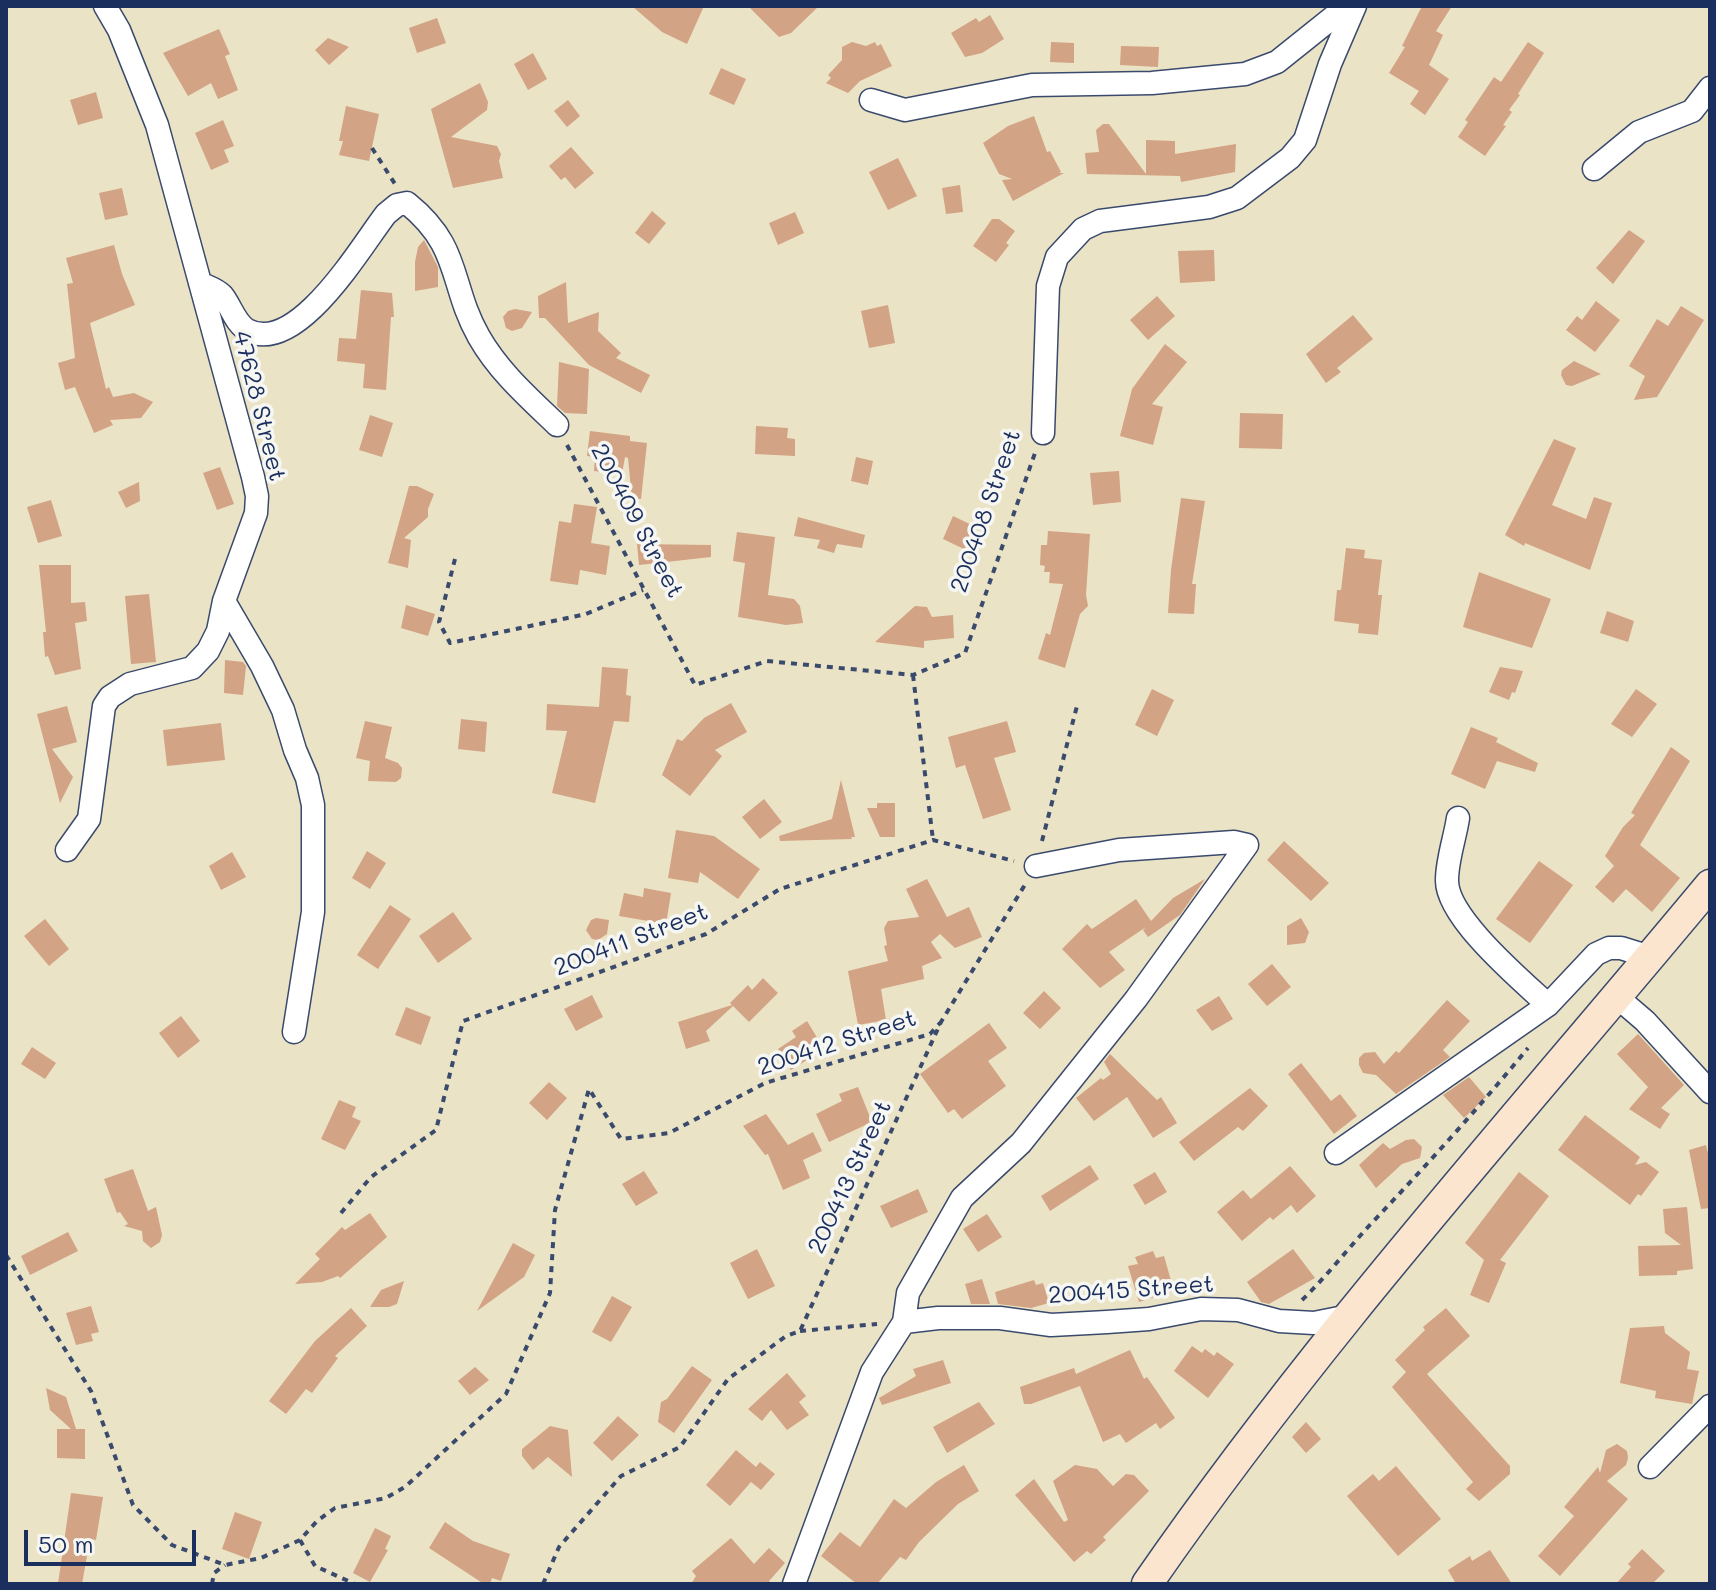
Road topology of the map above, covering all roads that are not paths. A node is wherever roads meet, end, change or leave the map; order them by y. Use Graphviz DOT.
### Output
graph roads {
  1 [pos="105,6"];
  2 [pos="1347,6"];
  3 [pos="1355,6"];
  4 [pos="1710,88"];
  5 [pos="871,100"];
  6 [pos="1594,169"];
  7 [pos="200,283"];
  8 [pos="557,425"];
  9 [pos="1043,433"];
  10 [pos="224,601"];
  11 [pos="1458,818"];
  12 [pos="67,850"];
  13 [pos="1036,866"];
  14 [pos="1710,885"];
  15 [pos="1650,957"];
  16 [pos="1617,997"];
  17 [pos="1548,1005"];
  18 [pos="294,1032"];
  19 [pos="1710,1092"];
  20 [pos="1336,1153"];
  21 [pos="1349,1316"];
  22 [pos="904,1322"];
  23 [pos="1710,1406"];
  24 [pos="1650,1467"];
  25 [pos="794,1584"];
  26 [pos="1147,1584"];
  1 -- 7 [label="street, 47628 Street"];
  2 -- 5 [label="street"];
  3 -- 9 [label="street, 200408 Street"];
  4 -- 6 [label="street"];
  7 -- 8 [label="street"];
  7 -- 10 [label="street, 47628 Street"];
  10 -- 12 [label="street, 47628 Street"];
  10 -- 18 [label="street"];
  11 -- 17 [label="street"];
  13 -- 22 [label="street"];
  14 -- 15 [label="street"];
  15 -- 16 [label="street"];
  15 -- 17 [label="street"];
  16 -- 19 [label="street"];
  16 -- 21 [label="street"];
  17 -- 20 [label="street"];
  21 -- 22 [label="street, 200415 Street"];
  21 -- 26 [label="street"];
  22 -- 25 [label="street"];
  23 -- 24 [label="street"];
}
